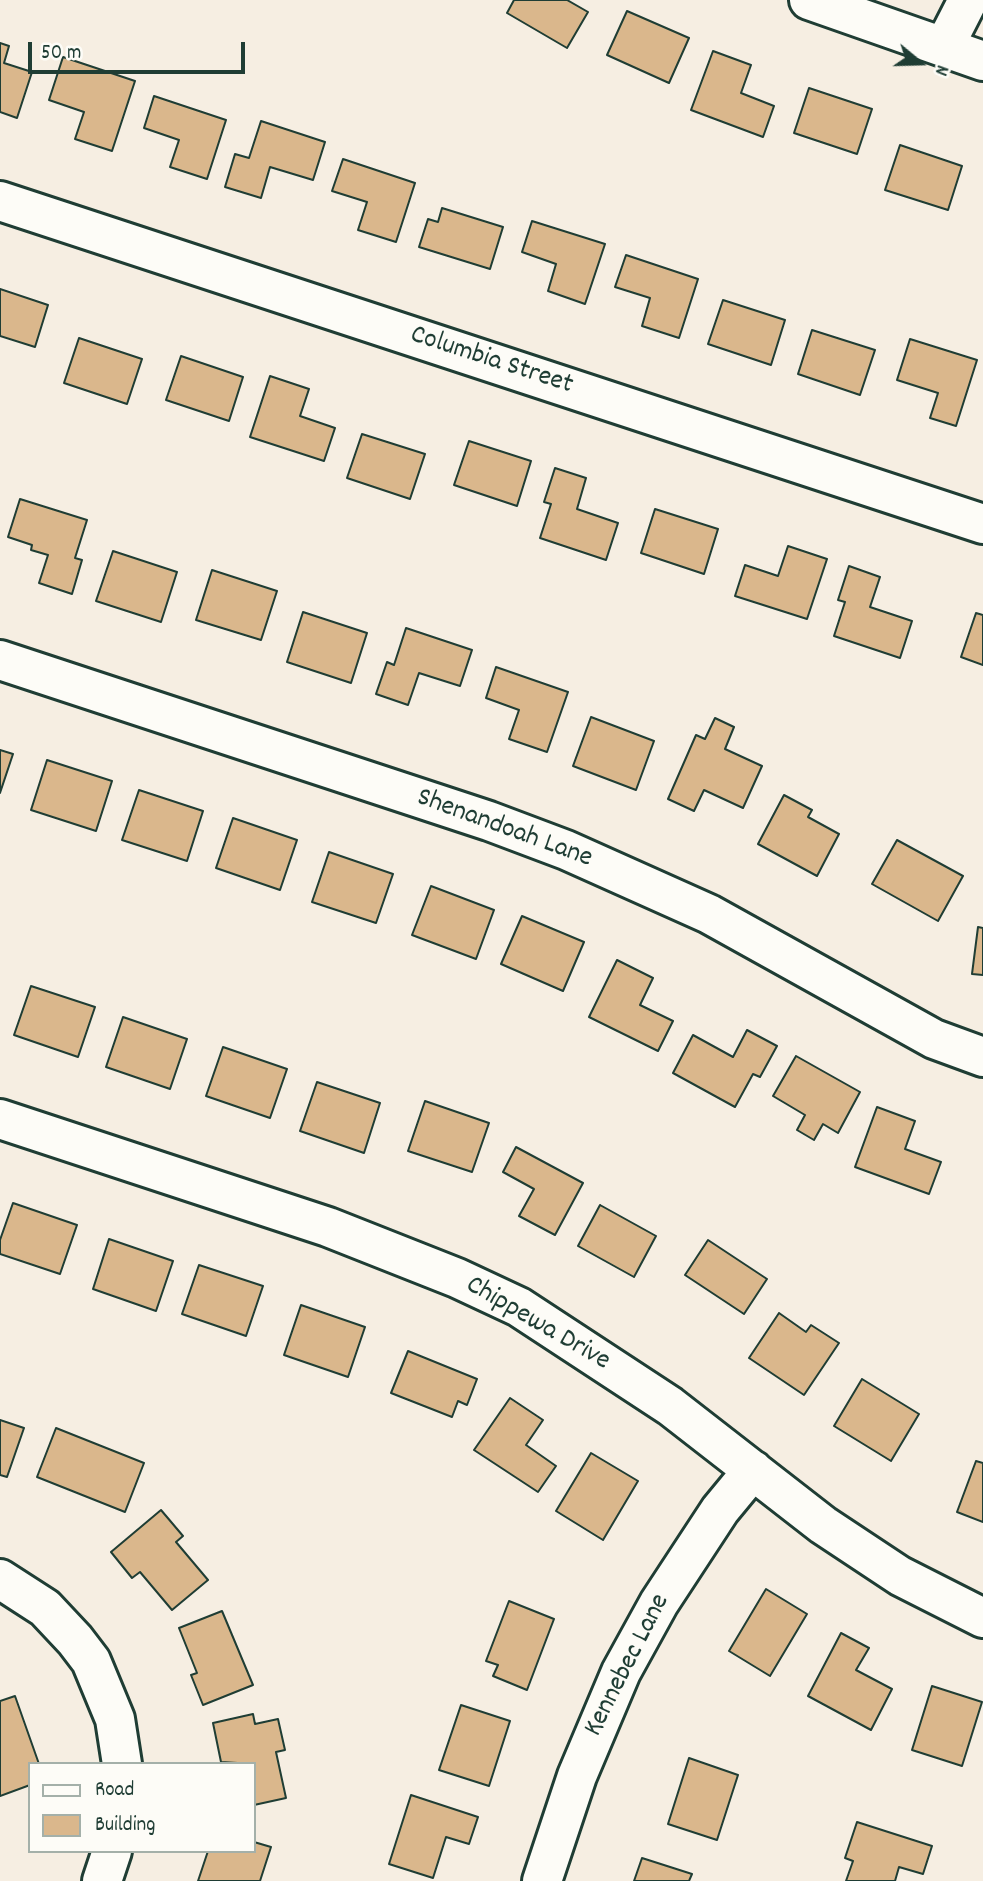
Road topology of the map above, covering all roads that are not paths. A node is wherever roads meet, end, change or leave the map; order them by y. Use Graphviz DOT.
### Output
graph roads {
  1 [pos="809,0"];
  2 [pos="968,0"];
  3 [pos="944,47"];
  4 [pos="983,61"];
  5 [pos="0,201"];
  6 [pos="983,524"];
  7 [pos="0,660"];
  8 [pos="983,1057"];
  9 [pos="0,1119"];
  10 [pos="753,1470"];
  11 [pos="0,1579"];
  12 [pos="983,1618"];
  13 [pos="122,1762"];
  14 [pos="111,1853"];
  15 [pos="102,1881"];
  16 [pos="542,1881"];
  1 -- 3 [label="street"];
  2 -- 3 [label="street"];
  3 -- 4 [label="street"];
  5 -- 6 [label="street, Columbia Street"];
  7 -- 8 [label="street, Shenandoah Lane"];
  9 -- 10 [label="street, Chippewa Drive"];
  10 -- 12 [label="street, Chippewa Drive"];
  10 -- 16 [label="street, Kennebec Lane"];
  11 -- 13 [label="street"];
  14 -- 15 [label="street"];
}
